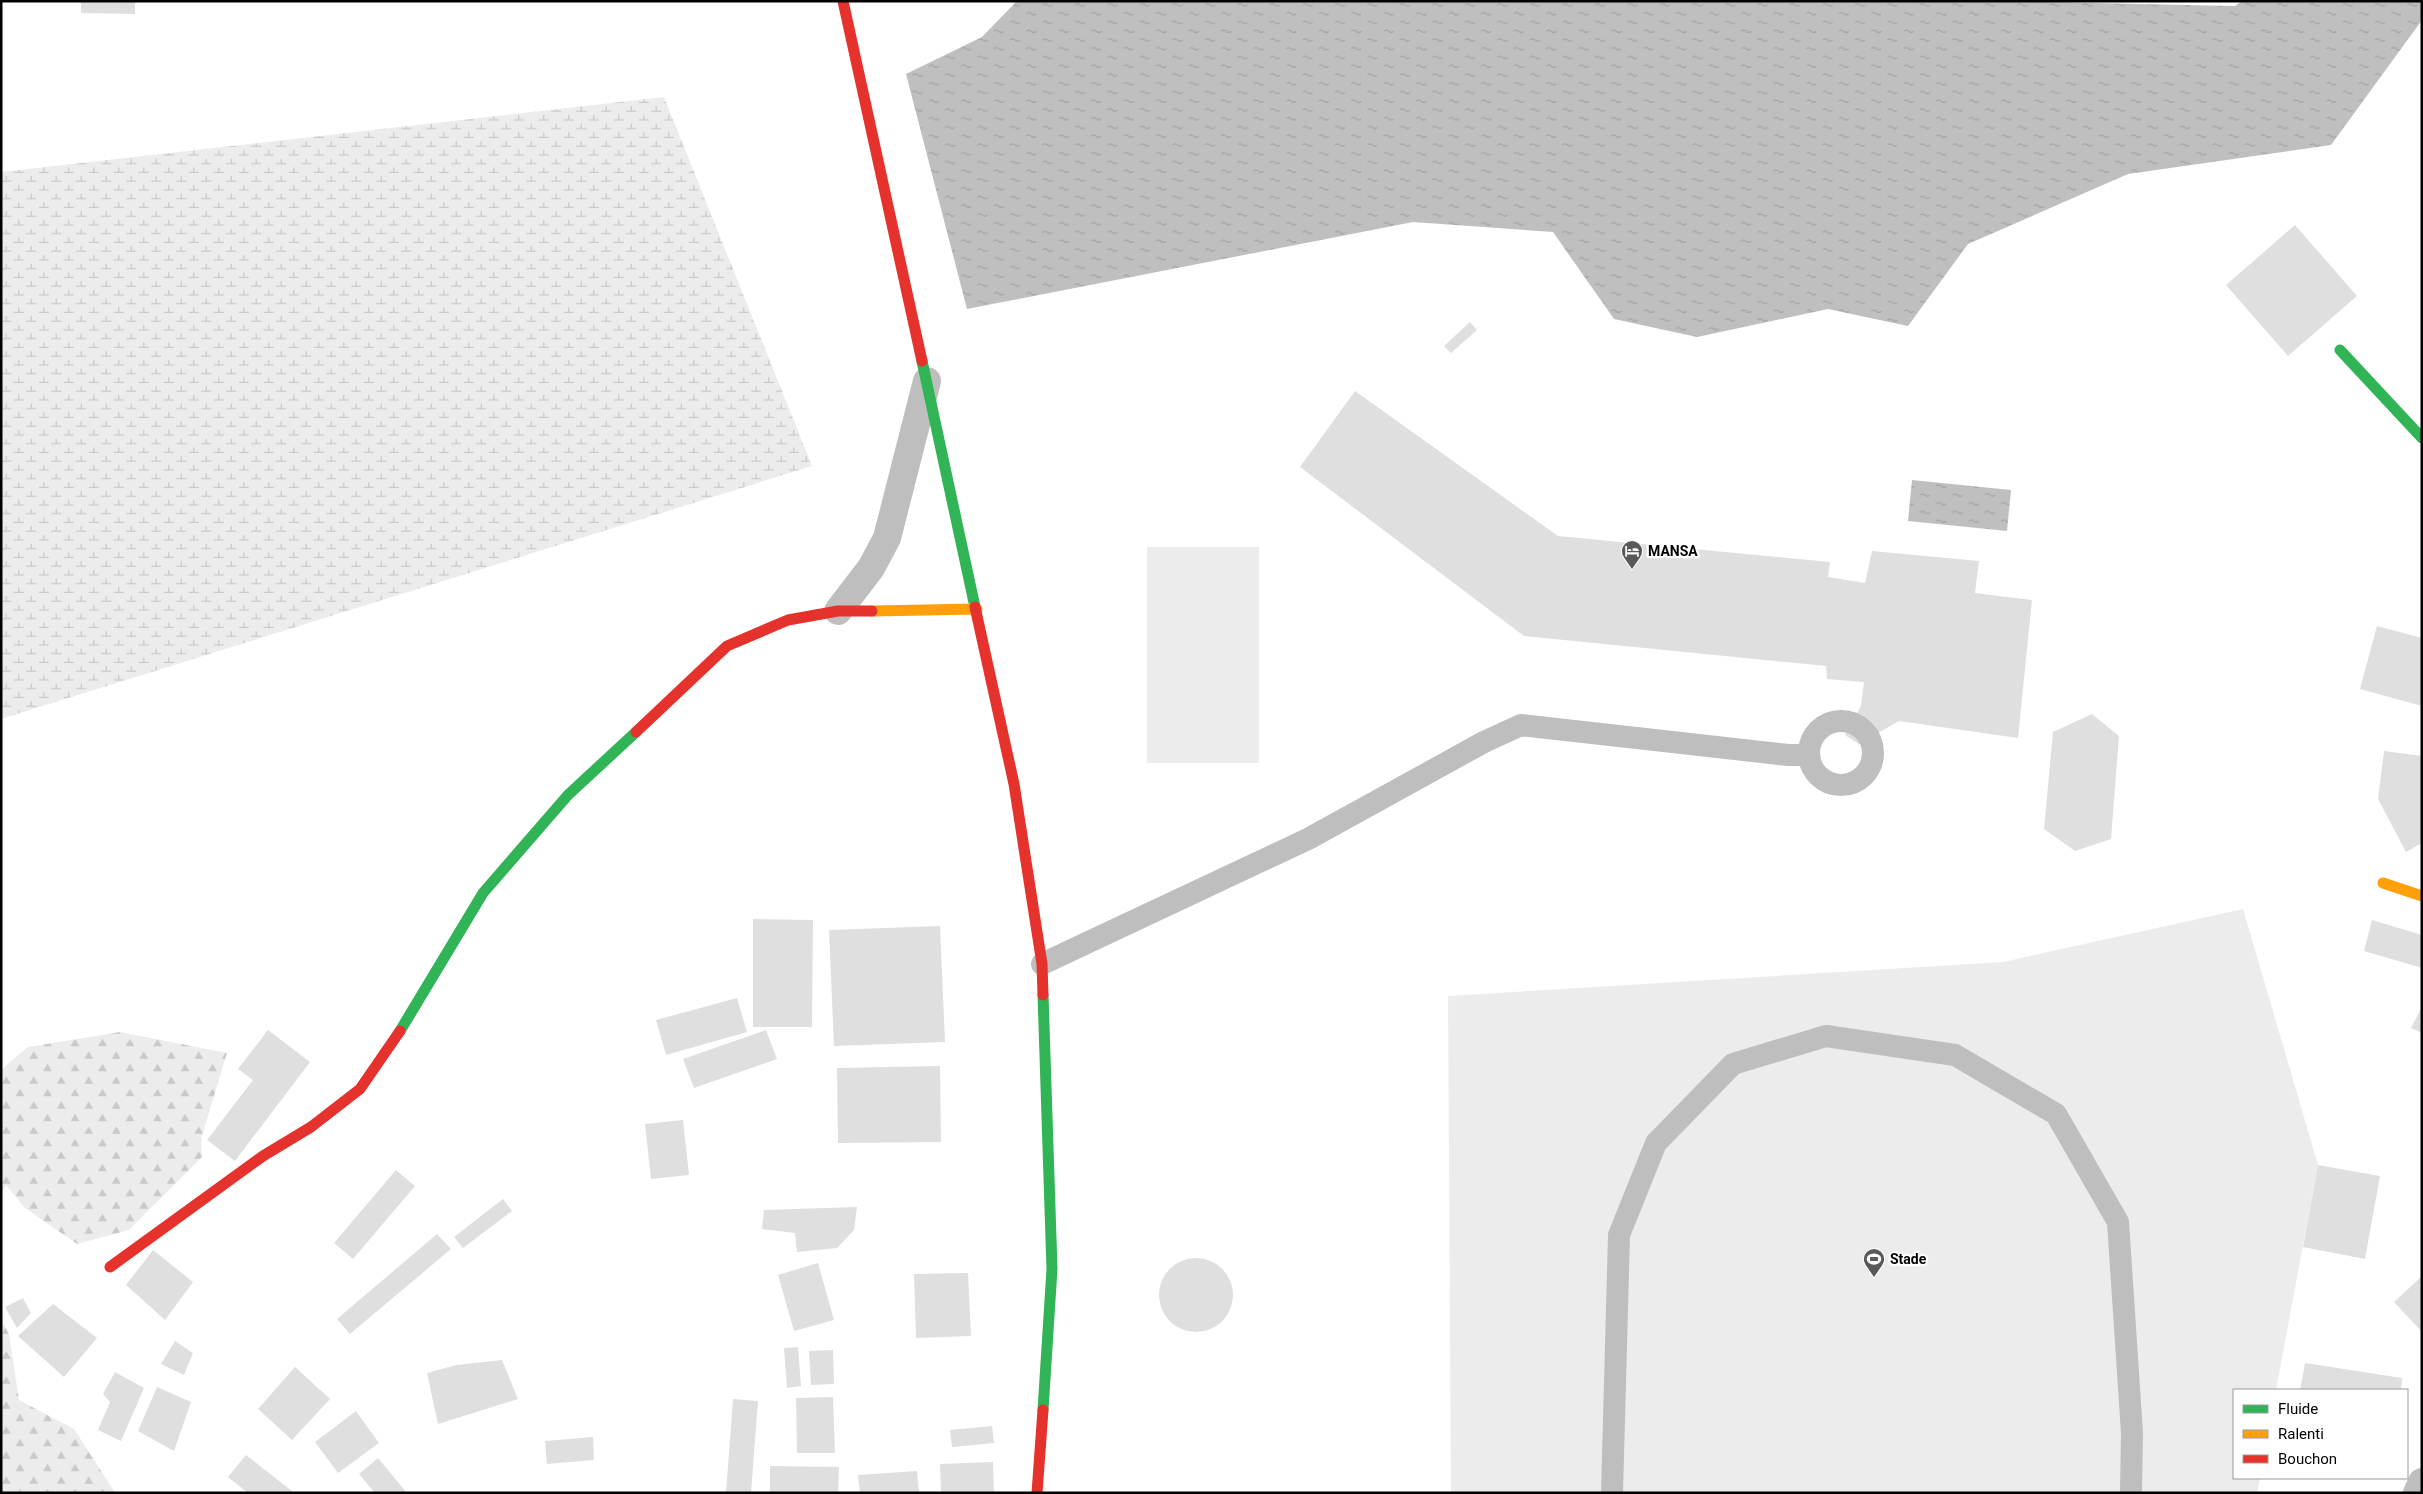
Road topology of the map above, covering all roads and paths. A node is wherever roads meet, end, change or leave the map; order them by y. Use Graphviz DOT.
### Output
graph roads {
  1 [pos="844,1"];
  2 [pos="2340,350"];
  3 [pos="927,381"];
  4 [pos="2422,438"];
  5 [pos="977,610"];
  6 [pos="838,611"];
  7 [pos="1808,755"];
  8 [pos="2383,884"];
  9 [pos="2422,896"];
  10 [pos="1042,964"];
  11 [pos="110,1267"];
  12 [pos="2422,1482"];
  13 [pos="1037,1493"];
  14 [pos="1612,1493"];
  15 [pos="2131,1493"];
  16 [pos="2416,1493"];
  1 -- 3 [label="main road"];
  2 -- 4 [label="main road"];
  3 -- 5 [label="main road"];
  3 -- 6 [label="street"];
  5 -- 6 [label="main road"];
  5 -- 10 [label="main road"];
  6 -- 11 [label="main road"];
  7 -- 10 [label="lane"];
  8 -- 9 [label="main road"];
  10 -- 13 [label="main road"];
  12 -- 16 [label="street"];
  14 -- 15 [label="lane"];
}
